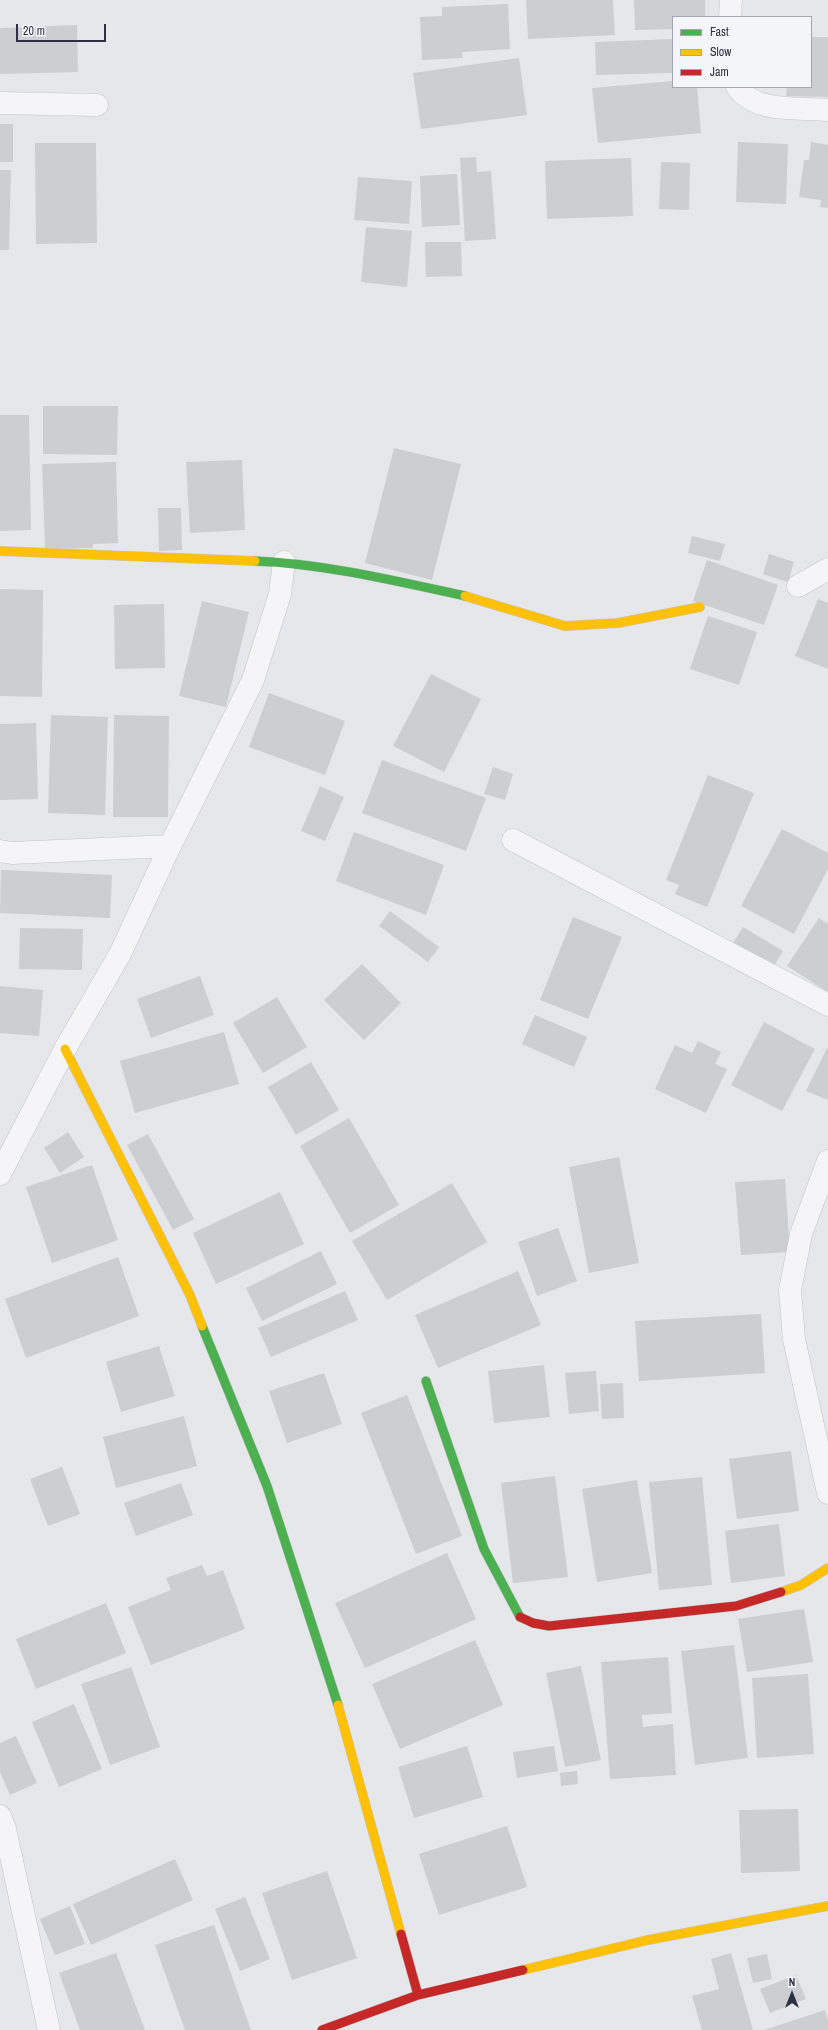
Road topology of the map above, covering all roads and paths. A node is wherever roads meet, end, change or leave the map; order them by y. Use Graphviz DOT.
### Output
graph roads {
  1 [pos="731,0"];
  2 [pos="730,16"];
  3 [pos="738,88"];
  4 [pos="0,103"];
  5 [pos="97,105"];
  6 [pos="828,110"];
  7 [pos="0,551"];
  8 [pos="284,562"];
  9 [pos="828,569"];
  10 [pos="798,586"];
  11 [pos="700,607"];
  12 [pos="513,840"];
  13 [pos="170,846"];
  14 [pos="0,851"];
  15 [pos="828,1005"];
  16 [pos="65,1049"];
  17 [pos="828,1160"];
  18 [pos="0,1174"];
  19 [pos="426,1380"];
  20 [pos="828,1493"];
  21 [pos="828,1568"];
  22 [pos="0,1816"];
  23 [pos="828,1906"];
  24 [pos="418,1995"];
  25 [pos="49,2030"];
  26 [pos="322,2030"];
  1 -- 2 [label="street"];
  3 -- 6 [label="street"];
  4 -- 5 [label="street"];
  7 -- 8 [label="street"];
  8 -- 11 [label="street"];
  8 -- 13 [label="street"];
  9 -- 10 [label="street"];
  12 -- 15 [label="street"];
  13 -- 14 [label="street"];
  13 -- 16 [label="street"];
  16 -- 18 [label="street"];
  16 -- 24 [label="street"];
  17 -- 20 [label="street"];
  19 -- 21 [label="street"];
  22 -- 25 [label="street"];
  23 -- 24 [label="street"];
  24 -- 26 [label="street"];
}
